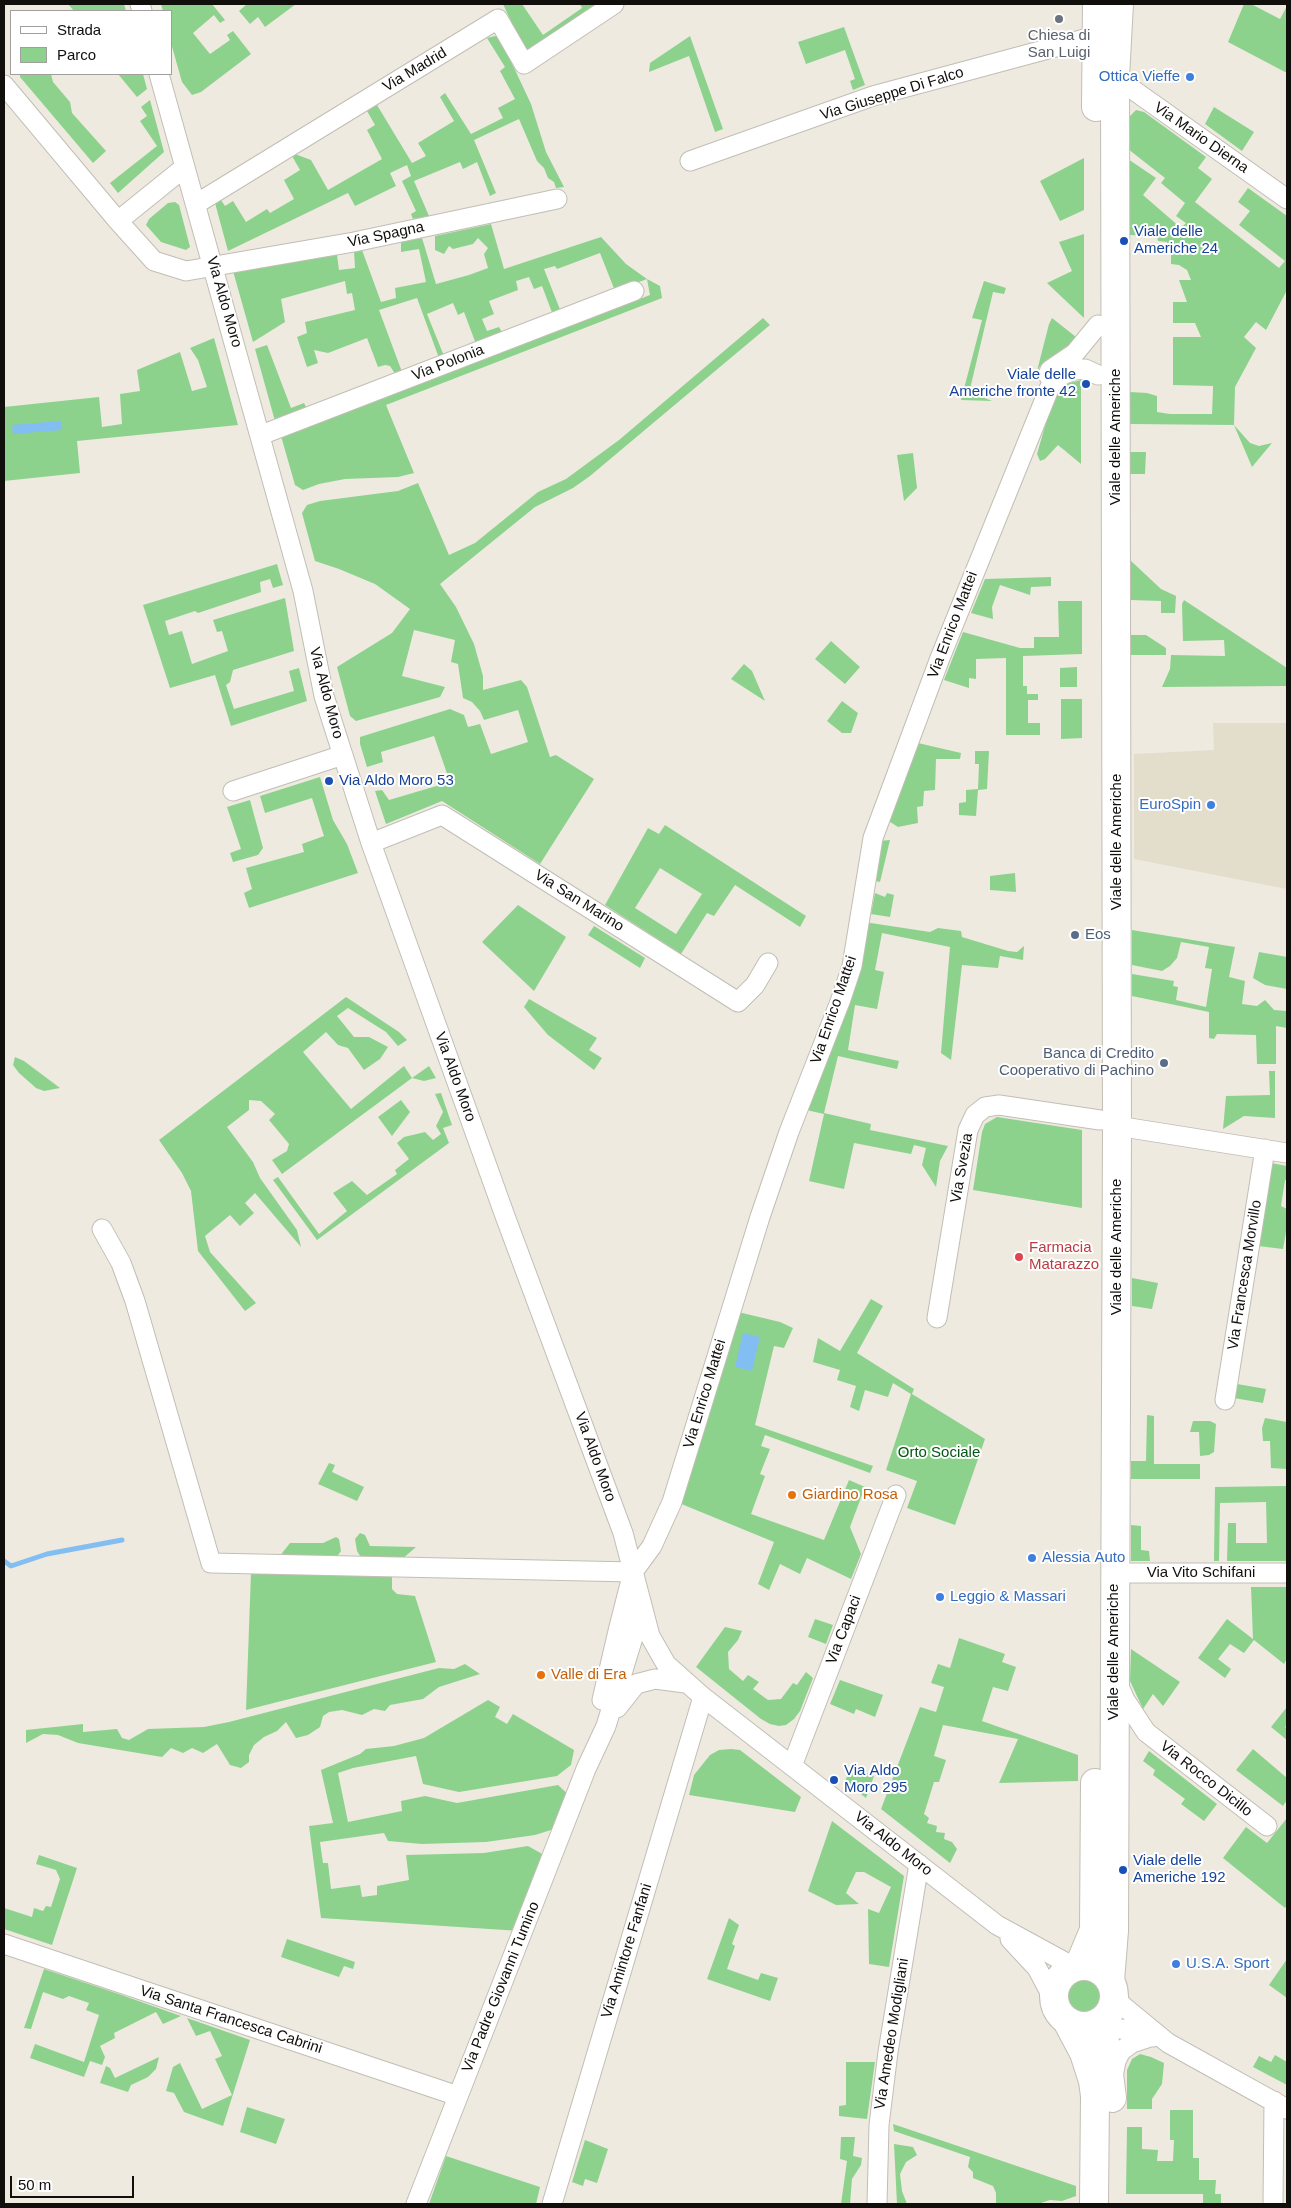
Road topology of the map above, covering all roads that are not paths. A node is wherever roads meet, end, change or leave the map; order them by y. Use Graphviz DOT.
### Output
graph roads {
  1 [pos="614,4"];
  2 [pos="1097,4"];
  3 [pos="1119,4"];
  4 [pos="1096,36"];
  5 [pos="159,75"];
  6 [pos="1115,77"];
  7 [pos="4,85"];
  8 [pos="690,161"];
  9 [pos="184,167"];
  10 [pos="557,199"];
  11 [pos="1287,200"];
  12 [pos="196,204"];
  13 [pos="118,221"];
  14 [pos="214,266"];
  15 [pos="634,291"];
  16 [pos="1098,325"];
  17 [pos="1098,375"];
  18 [pos="1038,417"];
  19 [pos="261,435"];
  20 [pos="343,755"];
  21 [pos="232,791"];
  22 [pos="371,843"];
  23 [pos="768,963"];
  24 [pos="1108,1123"];
  25 [pos="1265,1149"];
  26 [pos="1287,1153"];
  27 [pos="102,1229"];
  28 [pos="938,1318"];
  29 [pos="1225,1400"];
  30 [pos="896,1495"];
  31 [pos="633,1572"];
  32 [pos="1115,1573"];
  33 [pos="1287,1573"];
  34 [pos="642,1608"];
  35 [pos="619,1627"];
  36 [pos="1114,1674"];
  37 [pos="685,1682"];
  38 [pos="702,1697"];
  39 [pos="606,1726"];
  40 [pos="1146,1732"];
  41 [pos="1114,1747"];
  42 [pos="792,1766"];
  43 [pos="586,1769"];
  44 [pos="1267,1826"];
  45 [pos="919,1864"];
  46 [pos="998,1925"];
  47 [pos="4,1944"];
  48 [pos="1077,1966"];
  49 [pos="1092,2010"];
  50 [pos="1150,2037"];
  51 [pos="1168,2043"];
  52 [pos="458,2096"];
  53 [pos="1112,2099"];
  54 [pos="1280,2105"];
  55 [pos="416,2204"];
  56 [pos="552,2204"];
  57 [pos="877,2204"];
  58 [pos="1094,2204"];
  59 [pos="1111,2204"];
  60 [pos="1273,2204"];
  1 -- 12 [label="street, Via Madrid"];
  2 -- 4 [label="main road, Viale delle Americhe"];
  3 -- 6 [label="main road, Viale delle Americhe"];
  4 -- 8 [label="street, Via Giuseppe Di Falco"];
  4 -- 16 [label="main road, Viale delle Americhe"];
  5 -- 9 [label="street, Via Aldo Moro"];
  6 -- 11 [label="street, Via Mario Dierna"];
  6 -- 24 [label="main road, Viale delle Americhe"];
  7 -- 13 [label="street, Via Spagna"];
  9 -- 12 [label="street, Via Aldo Moro"];
  9 -- 13 [label="street"];
  10 -- 14 [label="street, Via Spagna"];
  12 -- 14 [label="street, Via Aldo Moro"];
  13 -- 14 [label="street, Via Spagna"];
  14 -- 19 [label="street, Via Aldo Moro"];
  15 -- 19 [label="street, Via Polonia"];
  16 -- 17 [label="main road, Viale delle Americhe"];
  16 -- 18 [label="street"];
  17 -- 18 [label="street, Via Enrico Mattei"];
  17 -- 24 [label="main road, Viale delle Americhe"];
  18 -- 31 [label="street, Via Enrico Mattei"];
  19 -- 20 [label="street, Via Aldo Moro"];
  20 -- 21 [label="street"];
  20 -- 22 [label="street, Via Aldo Moro"];
  22 -- 23 [label="street, Via San Marino"];
  22 -- 31 [label="street, Via Aldo Moro"];
  24 -- 25 [label="street, Via Svezia"];
  24 -- 28 [label="street, Via Svezia"];
  24 -- 32 [label="main road, Viale delle Americhe"];
  24 -- 48 [label="main road, Viale delle Americhe"];
  25 -- 26 [label="street, Via Svezia"];
  25 -- 29 [label="street, Via Francesca Morvillo"];
  27 -- 31 [label="street"];
  30 -- 42 [label="street, Via Capaci"];
  31 -- 34 [label="street, Via Aldo Moro"];
  31 -- 35 [label="street"];
  32 -- 33 [label="street, Via Vito Schifani"];
  32 -- 36 [label="main road, Viale delle Americhe"];
  34 -- 35 [label="street"];
  34 -- 37 [label="street, Via Aldo Moro"];
  34 -- 39 [label="street"];
  35 -- 43 [label="street"];
  36 -- 40 [label="street, Via Rocco Dicillo"];
  36 -- 41 [label="main road, Viale delle Americhe"];
  37 -- 38 [label="street, Via Aldo Moro"];
  37 -- 39 [label="street"];
  38 -- 42 [label="street, Via Aldo Moro"];
  38 -- 56 [label="street, Via Amintore Fanfani"];
  39 -- 43 [label="street"];
  40 -- 41 [label="street"];
  40 -- 44 [label="street, Via Rocco Dicillo"];
  41 -- 49 [label="main road, Viale delle Americhe"];
  42 -- 45 [label="street, Via Aldo Moro"];
  43 -- 52 [label="street, Via Padre Giovanni Tumino"];
  45 -- 46 [label="street, Via Aldo Moro"];
  45 -- 57 [label="street, Via Amedeo Modigliani"];
  46 -- 48 [label="street"];
  46 -- 49 [label="street"];
  47 -- 52 [label="street, Via Santa Francesca Cabrini"];
  48 -- 49 [label="main road"];
  48 -- 49 [label="main road"];
  49 -- 50 [label="street"];
  49 -- 51 [label="street"];
  49 -- 53 [label="main road, Viale delle Americhe"];
  49 -- 58 [label="main road"];
  50 -- 51 [label="street"];
  50 -- 53 [label="street"];
  51 -- 54 [label="street"];
  52 -- 55 [label="street, Via Padre Giovanni Tumino"];
  53 -- 59 [label="main road, Viale delle Americhe"];
  54 -- 60 [label="street"];
}
